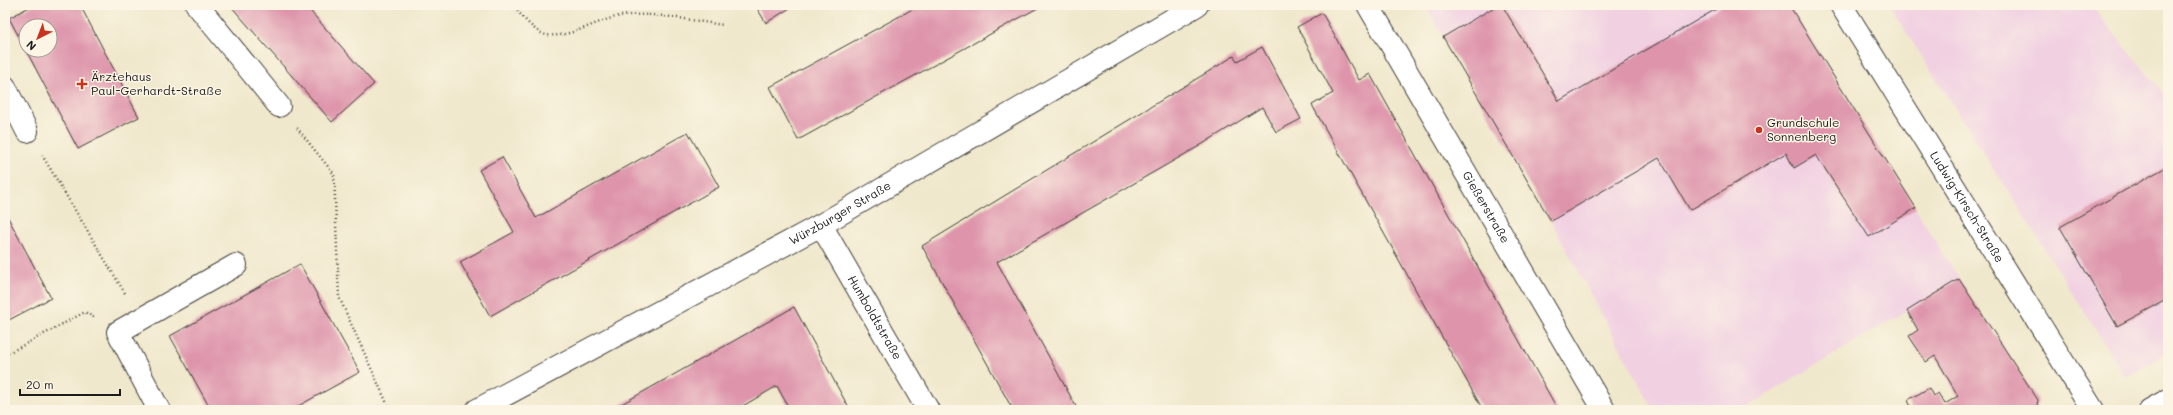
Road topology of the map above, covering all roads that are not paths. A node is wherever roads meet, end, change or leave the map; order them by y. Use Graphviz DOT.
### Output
graph roads {
  1 [pos="197,5"];
  2 [pos="1197,5"];
  3 [pos="1368,5"];
  4 [pos="1841,5"];
  5 [pos="5,87"];
  6 [pos="279,106"];
  7 [pos="27,131"];
  8 [pos="821,225"];
  9 [pos="236,265"];
  10 [pos="2168,400"];
  11 [pos="159,410"];
  12 [pos="477,410"];
  13 [pos="928,410"];
  14 [pos="1604,410"];
  15 [pos="2093,410"];
  16 [pos="2150,410"];
  1 -- 6 [label="street"];
  2 -- 8 [label="street, Würzburger Straße"];
  3 -- 14 [label="street, Gießerstraße"];
  4 -- 15 [label="street, Ludwig-Kirsch-Straße"];
  5 -- 7 [label="street"];
  8 -- 12 [label="street, Würzburger Straße"];
  8 -- 13 [label="street, Humboldtstraße"];
  9 -- 11 [label="street"];
  10 -- 16 [label="street"];
}
